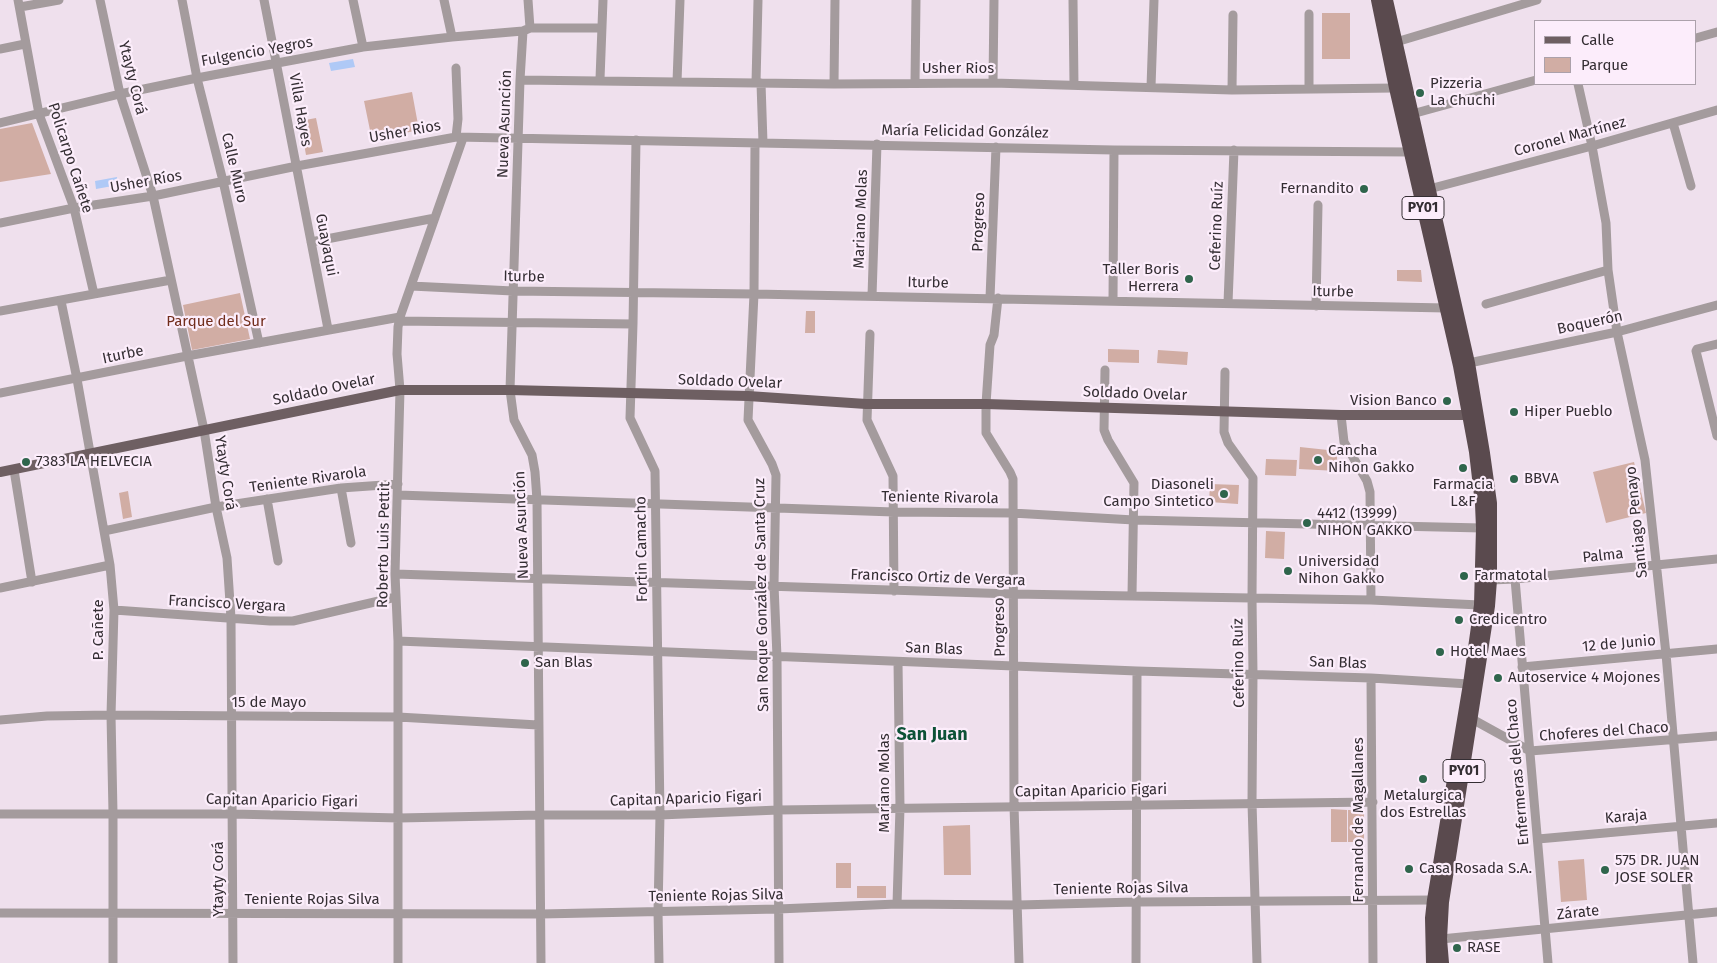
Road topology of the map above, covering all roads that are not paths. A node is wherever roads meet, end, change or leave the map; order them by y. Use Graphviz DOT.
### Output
graph roads {
  1 [pos="60,0"];
  2 [pos="100,0"];
  3 [pos="182,0"];
  4 [pos="264,0"];
  5 [pos="353,0"];
  6 [pos="444,0"];
  7 [pos="528,0"];
  8 [pos="603,0"];
  9 [pos="680,0"];
  10 [pos="758,0"];
  11 [pos="835,0"];
  12 [pos="916,0"];
  13 [pos="994,0"];
  14 [pos="1073,0"];
  15 [pos="1154,0"];
  16 [pos="1377,0"];
  17 [pos="1387,0"];
  18 [pos="1537,0"];
  19 [pos="19,4"];
  20 [pos="1309,14"];
  21 [pos="1233,15"];
  22 [pos="602,28"];
  23 [pos="527,30"];
  24 [pos="1717,32"];
  25 [pos="452,37"];
  26 [pos="1697,38"];
  27 [pos="1396,42"];
  28 [pos="25,44"];
  29 [pos="363,47"];
  30 [pos="0,49"];
  31 [pos="278,63"];
  32 [pos="456,68"];
  33 [pos="197,78"];
  34 [pos="520,80"];
  35 [pos="600,80"];
  36 [pos="1534,81"];
  37 [pos="677,82"];
  38 [pos="758,83"];
  39 [pos="915,83"];
  40 [pos="993,83"];
  41 [pos="834,84"];
  42 [pos="1578,85"];
  43 [pos="1074,86"];
  44 [pos="1151,87"];
  45 [pos="1395,88"];
  46 [pos="1309,89"];
  47 [pos="1232,90"];
  48 [pos="120,94"];
  49 [pos="1717,110"];
  50 [pos="39,114"];
  51 [pos="1412,114"];
  52 [pos="0,123"];
  53 [pos="1673,123"];
  54 [pos="460,137"];
  55 [pos="519,137"];
  56 [pos="636,140"];
  57 [pos="759,143"];
  58 [pos="878,144"];
  59 [pos="1592,146"];
  60 [pos="996,147"];
  61 [pos="1114,150"];
  62 [pos="1234,150"];
  63 [pos="1410,152"];
  64 [pos="296,166"];
  65 [pos="223,181"];
  66 [pos="1691,186"];
  67 [pos="1429,188"];
  68 [pos="153,196"];
  69 [pos="1318,205"];
  70 [pos="74,208"];
  71 [pos="435,218"];
  72 [pos="0,223"];
  73 [pos="311,242"];
  74 [pos="1608,270"];
  75 [pos="171,280"];
  76 [pos="411,286"];
  77 [pos="513,291"];
  78 [pos="634,292"];
  79 [pos="94,294"];
  80 [pos="754,294"];
  81 [pos="872,296"];
  82 [pos="994,298"];
  83 [pos="61,301"];
  84 [pos="1113,301"];
  85 [pos="1228,304"];
  86 [pos="1486,304"];
  87 [pos="1717,305"];
  88 [pos="1316,306"];
  89 [pos="1446,308"];
  90 [pos="0,311"];
  91 [pos="399,319"];
  92 [pos="512,322"];
  93 [pos="633,324"];
  94 [pos="328,329"];
  95 [pos="1617,332"];
  96 [pos="870,334"];
  97 [pos="259,343"];
  98 [pos="1717,344"];
  99 [pos="187,356"];
  100 [pos="1469,363"];
  101 [pos="1105,370"];
  102 [pos="1225,372"];
  103 [pos="76,378"];
  104 [pos="400,390"];
  105 [pos="510,390"];
  106 [pos="0,393"];
  107 [pos="630,394"];
  108 [pos="748,396"];
  109 [pos="866,404"];
  110 [pos="986,404"];
  111 [pos="1104,408"];
  112 [pos="1224,412"];
  113 [pos="1341,415"];
  114 [pos="1473,415"];
  115 [pos="204,430"];
  116 [pos="1717,436"];
  117 [pos="90,455"];
  118 [pos="14,470"];
  119 [pos="0,472"];
  120 [pos="398,484"];
  121 [pos="341,488"];
  122 [pos="398,495"];
  123 [pos="267,499"];
  124 [pos="537,500"];
  125 [pos="655,504"];
  126 [pos="216,507"];
  127 [pos="776,507"];
  128 [pos="894,512"];
  129 [pos="1012,513"];
  130 [pos="1134,520"];
  131 [pos="1254,521"];
  132 [pos="1370,525"];
  133 [pos="1482,528"];
  134 [pos="104,531"];
  135 [pos="351,543"];
  136 [pos="1717,559"];
  137 [pos="278,561"];
  138 [pos="110,565"];
  139 [pos="1656,565"];
  140 [pos="395,574"];
  141 [pos="537,579"];
  142 [pos="1515,579"];
  143 [pos="1491,580"];
  144 [pos="32,582"];
  145 [pos="656,582"];
  146 [pos="774,585"];
  147 [pos="0,588"];
  148 [pos="894,591"];
  149 [pos="1013,594"];
  150 [pos="1132,595"];
  151 [pos="396,596"];
  152 [pos="1252,598"];
  153 [pos="1371,600"];
  154 [pos="1480,605"];
  155 [pos="114,610"];
  156 [pos="231,618"];
  157 [pos="398,641"];
  158 [pos="538,646"];
  159 [pos="1717,648"];
  160 [pos="658,653"];
  161 [pos="1666,654"];
  162 [pos="777,657"];
  163 [pos="898,662"];
  164 [pos="1014,666"];
  165 [pos="1522,667"];
  166 [pos="1136,671"];
  167 [pos="1254,674"];
  168 [pos="1371,678"];
  169 [pos="1469,684"];
  170 [pos="111,715"];
  171 [pos="231,716"];
  172 [pos="398,717"];
  173 [pos="1472,719"];
  174 [pos="0,720"];
  175 [pos="538,725"];
  176 [pos="1717,736"];
  177 [pos="1673,740"];
  178 [pos="1530,751"];
  179 [pos="1373,802"];
  180 [pos="1252,803"];
  181 [pos="1136,805"];
  182 [pos="1014,806"];
  183 [pos="900,808"];
  184 [pos="778,810"];
  185 [pos="113,813"];
  186 [pos="0,814"];
  187 [pos="233,814"];
  188 [pos="540,815"];
  189 [pos="660,815"];
  190 [pos="399,818"];
  191 [pos="1717,823"];
  192 [pos="1681,826"];
  193 [pos="1538,839"];
  194 [pos="1373,900"];
  195 [pos="1433,900"];
  196 [pos="1256,901"];
  197 [pos="1136,902"];
  198 [pos="897,904"];
  199 [pos="1018,905"];
  200 [pos="778,910"];
  201 [pos="658,911"];
  202 [pos="112,912"];
  203 [pos="1717,912"];
  204 [pos="0,913"];
  205 [pos="233,914"];
  206 [pos="398,914"];
  207 [pos="541,914"];
  208 [pos="1688,915"];
  209 [pos="1546,930"];
  210 [pos="1441,939"];
  211 [pos="112,963"];
  212 [pos="233,963"];
  213 [pos="398,963"];
  214 [pos="541,963"];
  215 [pos="659,963"];
  216 [pos="779,963"];
  217 [pos="1019,963"];
  218 [pos="1136,963"];
  219 [pos="1257,963"];
  220 [pos="1373,963"];
  221 [pos="1432,963"];
  222 [pos="1443,963"];
  223 [pos="1548,963"];
  224 [pos="1693,963"];
  1 -- 19 [label="street"];
  2 -- 48 [label="street, Ytayty Corá"];
  3 -- 33 [label="street, Calle Muro"];
  4 -- 31 [label="street, Villa Hayes"];
  5 -- 29 [label="street"];
  6 -- 25 [label="street"];
  7 -- 23 [label="street, Nueva Asunción"];
  8 -- 22 [label="street"];
  9 -- 37 [label="street"];
  10 -- 38 [label="street, San Roque González de Santa Cruz"];
  11 -- 41 [label="street"];
  12 -- 39 [label="street"];
  13 -- 40 [label="street"];
  14 -- 43 [label="street"];
  15 -- 44 [label="street"];
  16 -- 45 [label="highway, PY01"];
  17 -- 27 [label="highway, PY01"];
  18 -- 27 [label="street"];
  19 -- 28 [label="street, Policarpo Cañete"];
  20 -- 46 [label="street"];
  21 -- 47 [label="street"];
  22 -- 23 [label="street, Fulgencio Yegros"];
  22 -- 35 [label="street"];
  23 -- 25 [label="street, Fulgencio Yegros"];
  23 -- 34 [label="street, Nueva Asunción"];
  24 -- 26 [label="street"];
  25 -- 29 [label="street, Fulgencio Yegros"];
  27 -- 51 [label="highway, PY01"];
  28 -- 30 [label="street"];
  28 -- 50 [label="street, Policarpo Cañete"];
  29 -- 31 [label="street, Fulgencio Yegros"];
  31 -- 33 [label="street, Fulgencio Yegros"];
  31 -- 64 [label="street, Villa Hayes"];
  32 -- 54 [label="street, Roberto Luis Pettit"];
  33 -- 48 [label="street, Fulgencio Yegros"];
  33 -- 65 [label="street, Calle Muro"];
  34 -- 35 [label="street, Usher Rios"];
  34 -- 55 [label="street, Nueva Asunción"];
  35 -- 37 [label="street, Usher Rios"];
  36 -- 51 [label="street"];
  37 -- 38 [label="street, Usher Rios"];
  38 -- 41 [label="street, Usher Rios"];
  38 -- 57 [label="street, San Roque González de Santa Cruz"];
  39 -- 40 [label="street, Usher Rios"];
  39 -- 41 [label="street, Usher Rios"];
  40 -- 43 [label="street, Usher Rios"];
  42 -- 59 [label="street, Santiago Penayo"];
  43 -- 44 [label="street, Usher Rios"];
  44 -- 47 [label="street, Usher Rios"];
  45 -- 46 [label="street, Usher Rios"];
  45 -- 63 [label="highway, PY01"];
  46 -- 47 [label="street, Usher Rios"];
  48 -- 50 [label="street, Fulgencio Yegros"];
  48 -- 68 [label="street, Ytayty Corá"];
  49 -- 53 [label="street, Coronel Martínez"];
  50 -- 52 [label="street, Fulgencio Yegros"];
  50 -- 70 [label="street, Policarpo Cañete"];
  51 -- 67 [label="highway, PY01"];
  53 -- 59 [label="street, Coronel Martínez"];
  53 -- 66 [label="street"];
  54 -- 55 [label="street, Usher Rios"];
  54 -- 64 [label="street, Usher Rios"];
  54 -- 71 [label="street, Roberto Luis Pettit"];
  55 -- 56 [label="street, María Felicidad González"];
  55 -- 77 [label="street, Nueva Asunción"];
  56 -- 57 [label="street, María Felicidad González"];
  56 -- 78 [label="street, Fortin Camacho"];
  57 -- 58 [label="street, María Felicidad González"];
  57 -- 80 [label="street, San Roque González de Santa Cruz"];
  58 -- 60 [label="street, María Felicidad González"];
  58 -- 81 [label="street, Mariano Molas"];
  59 -- 67 [label="street, Coronel Martínez"];
  59 -- 74 [label="street, Santiago Penayo"];
  60 -- 61 [label="street, María Felicidad González"];
  60 -- 82 [label="street, Progreso"];
  61 -- 62 [label="street, María Felicidad González"];
  61 -- 84 [label="street"];
  62 -- 63 [label="street, María Felicidad González"];
  62 -- 85 [label="street, Ceferino Ruíz"];
  63 -- 89 [label="highway, PY01"];
  64 -- 65 [label="street, Usher Ríos"];
  64 -- 73 [label="street, Guayaqui"];
  65 -- 68 [label="street, Usher Ríos"];
  65 -- 97 [label="street, Calle Muro"];
  67 -- 100 [label="highway, PY01"];
  68 -- 70 [label="street, Usher Ríos"];
  68 -- 75 [label="street, Ytayty Corá"];
  69 -- 88 [label="street"];
  70 -- 72 [label="street, Usher Ríos"];
  70 -- 79 [label="street, Policarpo Cañete"];
  71 -- 73 [label="street"];
  71 -- 76 [label="street, Roberto Luis Pettit"];
  73 -- 94 [label="street, Guayaqui"];
  74 -- 86 [label="street"];
  74 -- 95 [label="street, Santiago Penayo"];
  75 -- 79 [label="street"];
  75 -- 99 [label="street, Ytayty Corá"];
  76 -- 77 [label="street, Iturbe"];
  76 -- 91 [label="street, Roberto Luis Pettit"];
  77 -- 78 [label="street, Iturbe"];
  77 -- 92 [label="street, Nueva Asunción"];
  78 -- 80 [label="street, Iturbe"];
  78 -- 93 [label="street, Fortin Camacho"];
  79 -- 83 [label="street"];
  80 -- 81 [label="street, Iturbe"];
  80 -- 108 [label="street, San Roque González de Santa Cruz"];
  81 -- 82 [label="street, Iturbe"];
  82 -- 84 [label="street, Iturbe"];
  82 -- 110 [label="street, Progreso"];
  83 -- 90 [label="street"];
  83 -- 103 [label="street, P. Cañete"];
  84 -- 85 [label="street, Iturbe"];
  85 -- 88 [label="street, Iturbe"];
  87 -- 95 [label="street, Boquerón"];
  88 -- 89 [label="street, Iturbe"];
  89 -- 114 [label="highway, PY01"];
  91 -- 92 [label="street, Iturbe"];
  91 -- 94 [label="street, Iturbe"];
  91 -- 104 [label="street, Roberto Luis Pettit"];
  92 -- 93 [label="street, Iturbe"];
  92 -- 105 [label="street, Nueva Asunción"];
  93 -- 107 [label="street, Fortin Camacho"];
  94 -- 97 [label="street, Iturbe"];
  95 -- 100 [label="street, Boquerón"];
  95 -- 139 [label="street, Santiago Penayo"];
  96 -- 109 [label="street"];
  97 -- 99 [label="street, Iturbe"];
  98 -- 116 [label="street"];
  99 -- 103 [label="street, Iturbe"];
  99 -- 115 [label="street, Ytayty Corá"];
  100 -- 114 [label="highway, PY01"];
  101 -- 111 [label="street"];
  102 -- 112 [label="street, Ceferino Ruíz"];
  103 -- 106 [label="street, Iturbe"];
  103 -- 117 [label="street, P. Cañete"];
  104 -- 105 [label="main road, Soldado Ovelar"];
  104 -- 115 [label="main road, Soldado Ovelar"];
  104 -- 120 [label="street, Roberto Luis Pettit"];
  105 -- 107 [label="main road, Soldado Ovelar"];
  105 -- 124 [label="street, Nueva Asunción"];
  107 -- 108 [label="main road, Soldado Ovelar"];
  107 -- 125 [label="street, Fortin Camacho"];
  108 -- 109 [label="main road, Soldado Ovelar"];
  108 -- 127 [label="street, San Roque González de Santa Cruz"];
  109 -- 110 [label="main road, Soldado Ovelar"];
  109 -- 128 [label="street"];
  110 -- 111 [label="main road, Soldado Ovelar"];
  110 -- 129 [label="street, Progreso"];
  111 -- 112 [label="main road, Soldado Ovelar"];
  111 -- 130 [label="street"];
  112 -- 113 [label="main road, Soldado Ovelar"];
  112 -- 131 [label="street, Ceferino Ruíz"];
  113 -- 114 [label="main road, Soldado Ovelar"];
  113 -- 132 [label="street"];
  114 -- 133 [label="highway, PY01"];
  114 -- 143 [label="highway, PY01"];
  115 -- 117 [label="main road, Soldado Ovelar"];
  115 -- 126 [label="street, Ytayty Corá"];
  117 -- 118 [label="main road, Soldado Ovelar"];
  117 -- 134 [label="street, P. Cañete"];
  118 -- 119 [label="main road, Soldado Ovelar"];
  118 -- 144 [label="street"];
  120 -- 121 [label="street, Teniente Rivarola"];
  120 -- 122 [label="street, Roberto Luis Pettit"];
  121 -- 123 [label="street, Teniente Rivarola"];
  121 -- 135 [label="street"];
  122 -- 124 [label="street, Teniente Rivarola"];
  122 -- 140 [label="street, Roberto Luis Pettit"];
  123 -- 126 [label="street, Teniente Rivarola"];
  123 -- 137 [label="street"];
  124 -- 125 [label="street, Teniente Rivarola"];
  124 -- 141 [label="street, Nueva Asunción"];
  125 -- 127 [label="street, Teniente Rivarola"];
  125 -- 145 [label="street, Fortin Camacho"];
  126 -- 134 [label="street, Teniente Rivarola"];
  126 -- 156 [label="street, Ytayty Corá"];
  127 -- 128 [label="street, Teniente Rivarola"];
  127 -- 146 [label="street, San Roque González de Santa Cruz"];
  128 -- 129 [label="street, Teniente Rivarola"];
  128 -- 148 [label="street"];
  129 -- 130 [label="street, Teniente Rivarola"];
  129 -- 149 [label="street, Progreso"];
  130 -- 131 [label="street, Teniente Rivarola"];
  130 -- 150 [label="street"];
  131 -- 132 [label="street, Teniente Rivarola"];
  131 -- 152 [label="street, Ceferino Ruíz"];
  132 -- 133 [label="street, Teniente Rivarola"];
  132 -- 153 [label="street"];
  133 -- 154 [label="highway, PY01"];
  134 -- 138 [label="street, P. Cañete"];
  136 -- 139 [label="street, Palma"];
  138 -- 144 [label="street"];
  138 -- 155 [label="street, P. Cañete"];
  139 -- 142 [label="street, Palma"];
  139 -- 161 [label="street, Santiago Penayo"];
  140 -- 141 [label="street, Francisco Ortiz de Vergara"];
  140 -- 151 [label="street, Roberto Luis Pettit"];
  141 -- 145 [label="street, Francisco Ortiz de Vergara"];
  141 -- 158 [label="street, Nueva Asunción"];
  142 -- 143 [label="street, Palma"];
  142 -- 165 [label="street, Enfermeras del Chaco"];
  143 -- 173 [label="highway, PY01"];
  144 -- 147 [label="street"];
  145 -- 146 [label="street, Francisco Ortiz de Vergara"];
  145 -- 160 [label="street, Fortin Camacho"];
  146 -- 148 [label="street, Francisco Ortiz de Vergara"];
  146 -- 162 [label="street, San Roque González de Santa Cruz"];
  148 -- 149 [label="street, Francisco Ortiz de Vergara"];
  149 -- 150 [label="street, Francisco Ortiz de Vergara"];
  149 -- 164 [label="street, Progreso"];
  150 -- 152 [label="street, Francisco Ortiz de Vergara"];
  151 -- 156 [label="street, Francisco Vergara"];
  151 -- 157 [label="street, Roberto Luis Pettit"];
  152 -- 153 [label="street, Francisco Ortiz de Vergara"];
  152 -- 167 [label="street, Ceferino Ruíz"];
  153 -- 154 [label="street, Francisco Ortiz de Vergara"];
  154 -- 169 [label="highway, PY01"];
  155 -- 156 [label="street, Francisco Vergara"];
  155 -- 170 [label="street, P. Cañete"];
  156 -- 171 [label="street, Ytayty Corá"];
  157 -- 158 [label="street, San Blas"];
  157 -- 172 [label="street, Roberto Luis Pettit"];
  158 -- 160 [label="street, San Blas"];
  158 -- 175 [label="street, Nueva Asunción"];
  159 -- 161 [label="street, 12 de Junio"];
  160 -- 162 [label="street, San Blas"];
  160 -- 189 [label="street, Fortin Camacho"];
  161 -- 165 [label="street, 12 de Junio"];
  161 -- 177 [label="street, Santiago Penayo"];
  162 -- 163 [label="street, San Blas"];
  162 -- 184 [label="street, San Roque González de Santa Cruz"];
  163 -- 164 [label="street, San Blas"];
  163 -- 183 [label="street, Mariano Molas"];
  164 -- 166 [label="street, San Blas"];
  164 -- 182 [label="street, Progreso"];
  165 -- 178 [label="street, Enfermeras del Chaco"];
  166 -- 167 [label="street, San Blas"];
  166 -- 181 [label="street"];
  167 -- 168 [label="street, San Blas"];
  167 -- 180 [label="street, Ceferino Ruíz"];
  168 -- 169 [label="street, San Blas"];
  168 -- 179 [label="street, Fernando de Magallanes"];
  169 -- 195 [label="highway, PY01"];
  170 -- 171 [label="street, 15 de Mayo"];
  170 -- 174 [label="street, 15 de Mayo"];
  170 -- 185 [label="street, P. Cañete"];
  171 -- 172 [label="street, 15 de Mayo"];
  171 -- 187 [label="street, Ytayty Corá"];
  172 -- 175 [label="street, 15 de Mayo"];
  172 -- 190 [label="street, Roberto Luis Pettit"];
  173 -- 178 [label="street, Choferes del Chaco"];
  173 -- 210 [label="highway, PY01"];
  175 -- 188 [label="street, Nueva Asunción"];
  176 -- 177 [label="street, Choferes del Chaco"];
  177 -- 178 [label="street, Choferes del Chaco"];
  177 -- 192 [label="street, Santiago Penayo"];
  178 -- 193 [label="street, Enfermeras del Chaco"];
  179 -- 180 [label="street, Capitan Aparicio Figari"];
  179 -- 194 [label="street, Fernando de Magallanes"];
  180 -- 181 [label="street, Capitan Aparicio Figari"];
  180 -- 196 [label="street, Ceferino Ruíz"];
  181 -- 182 [label="street, Capitan Aparicio Figari"];
  181 -- 197 [label="street"];
  182 -- 183 [label="street, Capitan Aparicio Figari"];
  182 -- 199 [label="street, Progreso"];
  183 -- 184 [label="street, Capitan Aparicio Figari"];
  183 -- 198 [label="street, Mariano Molas"];
  184 -- 189 [label="street, Capitan Aparicio Figari"];
  184 -- 200 [label="street, San Roque González de Santa Cruz"];
  185 -- 186 [label="street, Capitan Aparicio Figari"];
  185 -- 187 [label="street, Capitan Aparicio Figari"];
  185 -- 202 [label="street, P. Cañete"];
  187 -- 190 [label="street, Capitan Aparicio Figari"];
  187 -- 205 [label="street, Ytayty Corá"];
  188 -- 189 [label="street, Capitan Aparicio Figari"];
  188 -- 190 [label="street, Capitan Aparicio Figari"];
  188 -- 207 [label="street, Nueva Asunción"];
  189 -- 201 [label="street, Fortin Camacho"];
  190 -- 206 [label="street, Roberto Luis Pettit"];
  191 -- 192 [label="street, Karaja"];
  192 -- 193 [label="street, Karaja"];
  192 -- 208 [label="street, Santiago Penayo"];
  193 -- 209 [label="street, Enfermeras del Chaco"];
  194 -- 195 [label="street, Teniente Rojas Silva"];
  194 -- 196 [label="street, Teniente Rojas Silva"];
  194 -- 220 [label="street, Fernando de Magallanes"];
  195 -- 221 [label="highway, PY01"];
  196 -- 197 [label="street, Teniente Rojas Silva"];
  196 -- 219 [label="street, Ceferino Ruíz"];
  197 -- 199 [label="street, Teniente Rojas Silva"];
  197 -- 218 [label="street"];
  198 -- 199 [label="street, Teniente Rojas Silva"];
  198 -- 200 [label="street, Teniente Rojas Silva"];
  199 -- 217 [label="street, Progreso"];
  200 -- 201 [label="street, Teniente Rojas Silva"];
  200 -- 216 [label="street, San Roque González de Santa Cruz"];
  201 -- 207 [label="street, Teniente Rojas Silva"];
  201 -- 215 [label="street, Fortin Camacho"];
  202 -- 204 [label="street, Teniente Rojas Silva"];
  202 -- 205 [label="street, Teniente Rojas Silva"];
  202 -- 211 [label="street, P. Cañete"];
  203 -- 208 [label="street, Zárate"];
  205 -- 206 [label="street, Teniente Rojas Silva"];
  205 -- 212 [label="street, Ytayty Corá"];
  206 -- 207 [label="street, Teniente Rojas Silva"];
  206 -- 213 [label="street, Roberto Luis Pettit"];
  207 -- 214 [label="street, Nueva Asunción"];
  208 -- 209 [label="street, Zárate"];
  208 -- 224 [label="street, Santiago Penayo"];
  209 -- 210 [label="street, Zárate"];
  209 -- 223 [label="street, Enfermeras del Chaco"];
  210 -- 222 [label="highway, PY01"];
}
